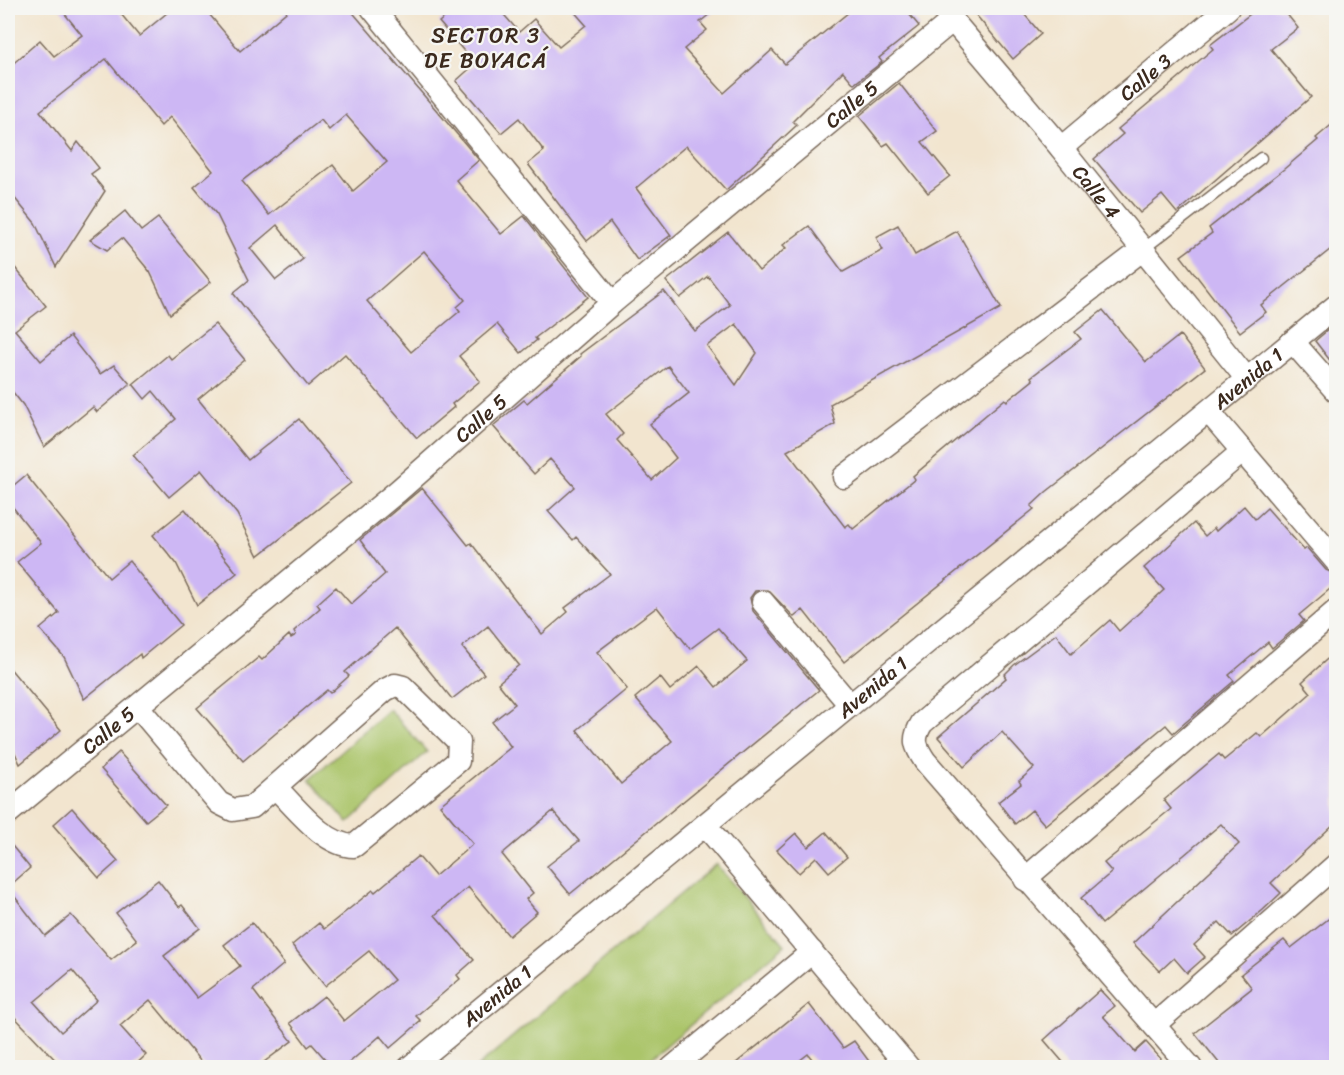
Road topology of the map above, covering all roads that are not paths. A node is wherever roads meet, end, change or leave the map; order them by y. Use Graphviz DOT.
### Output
graph roads {
  1 [pos="374,8"];
  2 [pos="1228,8"];
  3 [pos="948,14"];
  4 [pos="1061,148"];
  5 [pos="1261,158"];
  6 [pos="1142,250"];
  7 [pos="612,303"];
  8 [pos="1336,306"];
  9 [pos="1293,342"];
  10 [pos="1247,379"];
  11 [pos="1336,391"];
  12 [pos="1209,412"];
  13 [pos="1243,451"];
  14 [pos="844,477"];
  15 [pos="1336,561"];
  16 [pos="763,602"];
  17 [pos="1336,610"];
  18 [pos="850,705"];
  19 [pos="138,707"];
  20 [pos="275,787"];
  21 [pos="8,813"];
  22 [pos="705,825"];
  23 [pos="1336,865"];
  24 [pos="1025,879"];
  25 [pos="812,952"];
  26 [pos="1154,1025"];
  27 [pos="409,1068"];
  28 [pos="672,1068"];
  29 [pos="909,1068"];
  30 [pos="1191,1068"];
  1 -- 7 [label="street"];
  2 -- 4 [label="street, Calle 3"];
  3 -- 4 [label="street, Calle 4"];
  3 -- 7 [label="street, Calle 5"];
  4 -- 6 [label="street, Calle 4"];
  5 -- 6 [label="lane"];
  6 -- 10 [label="street, Calle 4"];
  6 -- 14 [label="street"];
  7 -- 19 [label="street, Calle 5"];
  8 -- 9 [label="street, Avenida 1"];
  9 -- 10 [label="street, Avenida 1"];
  9 -- 11 [label="street"];
  10 -- 12 [label="street, Avenida 1"];
  12 -- 13 [label="street"];
  12 -- 18 [label="street, Avenida 1"];
  13 -- 15 [label="street"];
  13 -- 24 [label="street"];
  16 -- 18 [label="street"];
  17 -- 24 [label="street"];
  18 -- 22 [label="street, Avenida 1"];
  19 -- 20 [label="street"];
  19 -- 21 [label="street, Calle 5"];
  20 -- 20 [label="street"];
  22 -- 25 [label="street"];
  22 -- 27 [label="street, Avenida 1"];
  23 -- 26 [label="street"];
  24 -- 26 [label="street"];
  25 -- 28 [label="street"];
  25 -- 29 [label="street"];
  26 -- 30 [label="street"];
}
